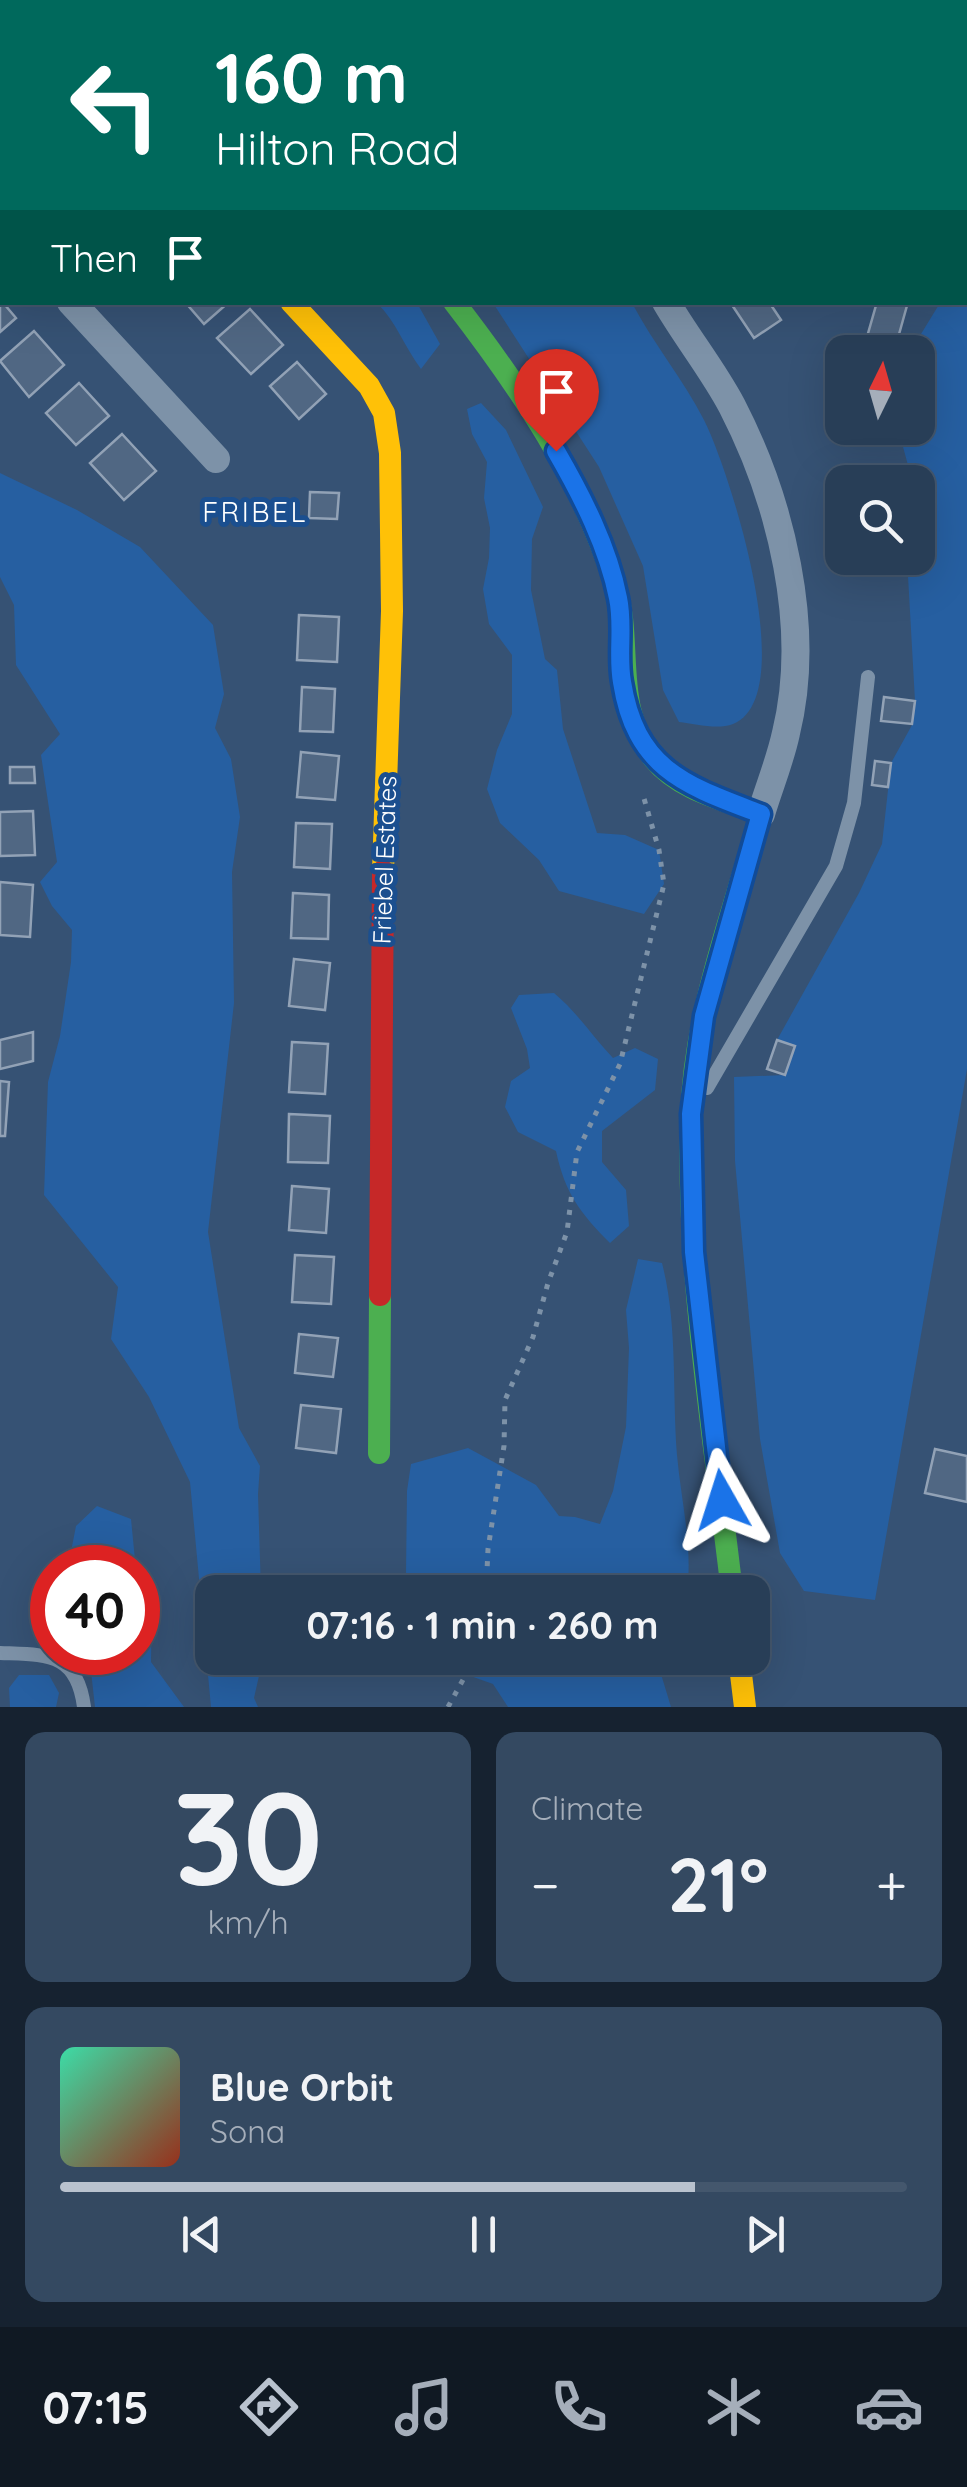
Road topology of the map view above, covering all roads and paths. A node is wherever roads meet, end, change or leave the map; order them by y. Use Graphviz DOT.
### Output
graph roads {
  1 [pos="74,305"];
  2 [pos="295,305"];
  3 [pos="456,305"];
  4 [pos="668,305"];
  5 [pos="216,459"];
  6 [pos="868,677"];
  7 [pos="656,762"];
  8 [pos="761,814"];
  9 [pos="691,1114"];
  10 [pos="379,1453"];
  11 [pos="487,1575"];
  12 [pos="730,1575"];
  13 [pos="0,1653"];
  14 [pos="466,1675"];
  15 [pos="742,1675"];
  16 [pos="84,1707"];
  17 [pos="448,1707"];
  18 [pos="745,1707"];
  1 -- 5 [label="street"];
  2 -- 10 [label="street, Friebel Estates"];
  3 -- 7 [label="street"];
  4 -- 8 [label="street"];
  6 -- 9 [label="lane"];
  7 -- 8 [label="street"];
  7 -- 11 [label="path"];
  8 -- 9 [label="street"];
  9 -- 12 [label="street"];
  13 -- 16 [label="lane"];
  14 -- 17 [label="path"];
  15 -- 18 [label="street"];
}
